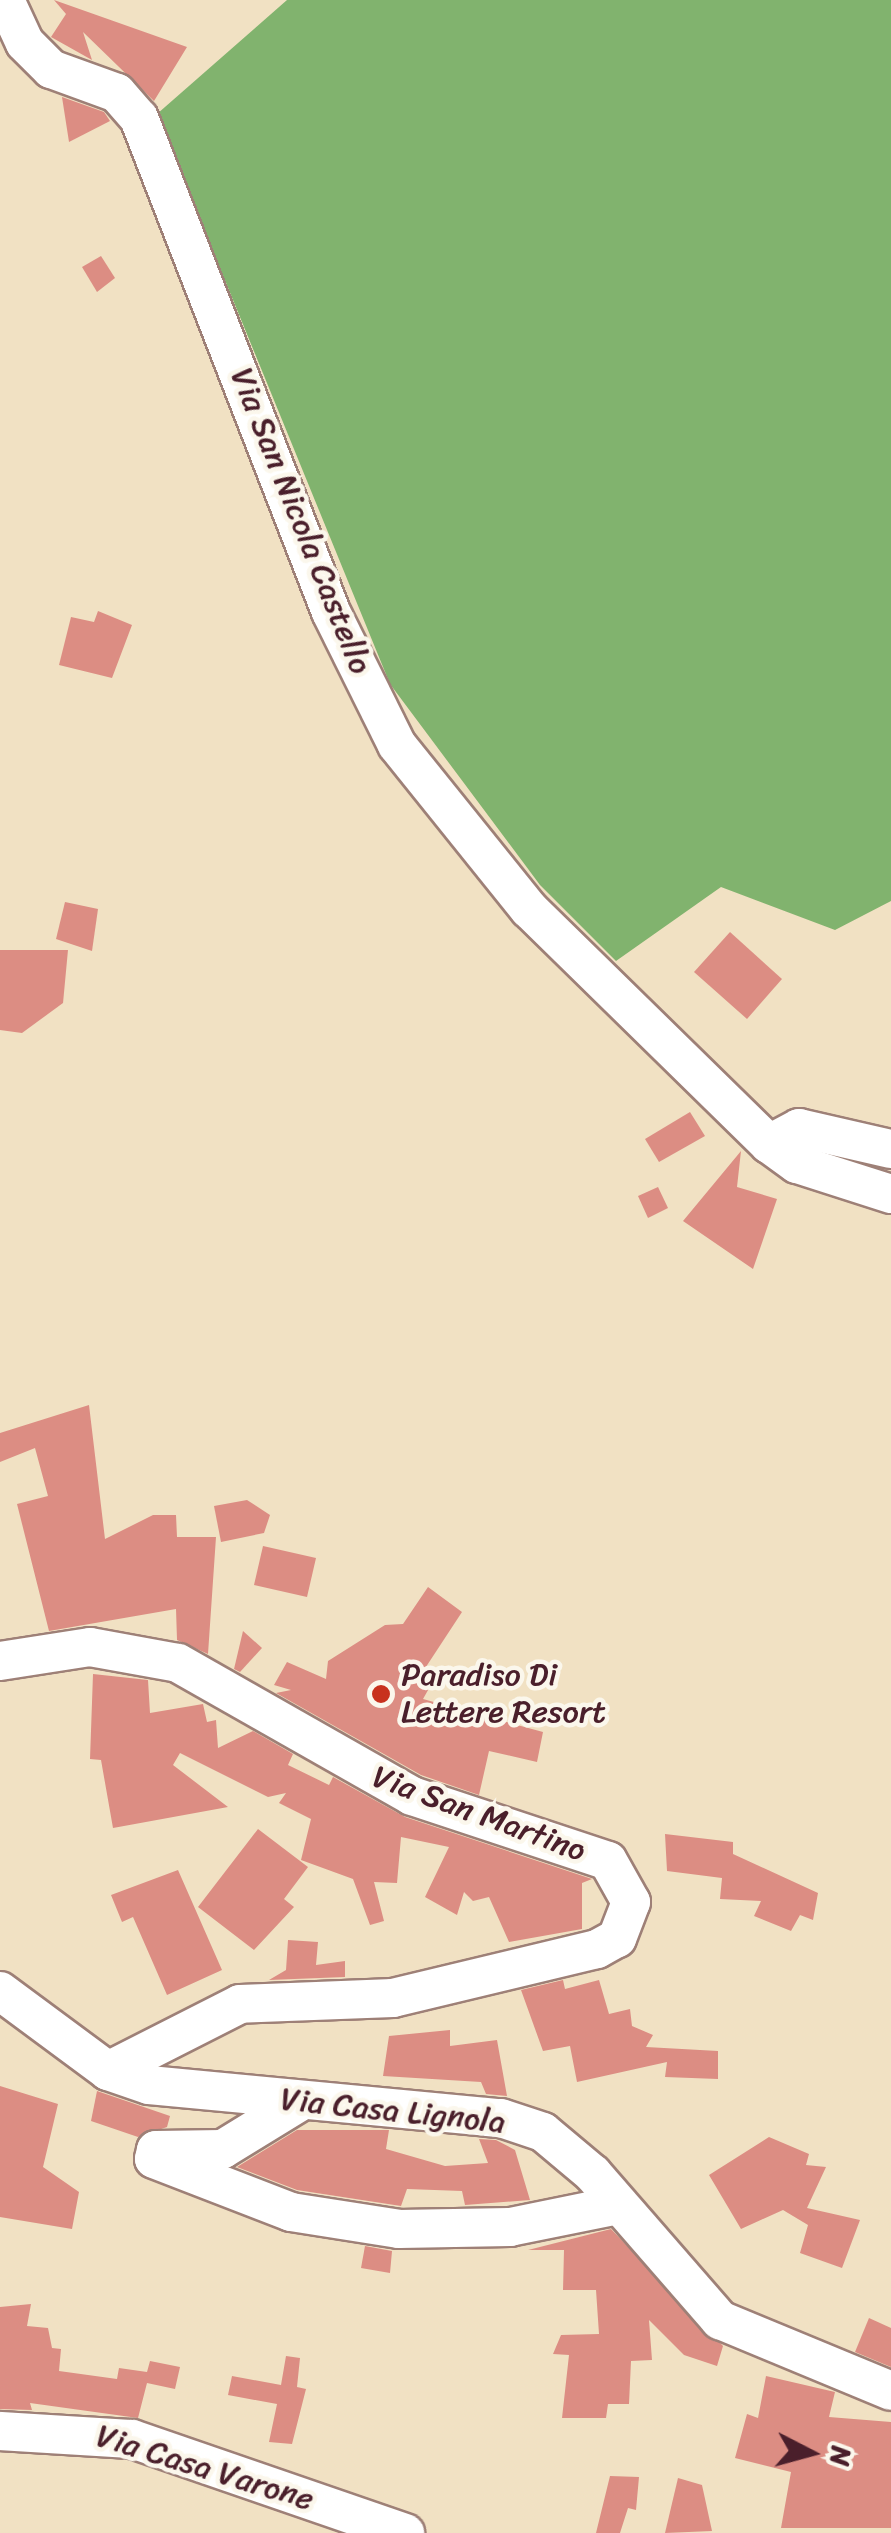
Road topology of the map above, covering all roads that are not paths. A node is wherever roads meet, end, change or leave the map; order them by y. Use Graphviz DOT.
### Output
graph roads {
  1 [pos="5,0"];
  2 [pos="768,1144"];
  3 [pos="891,1149"];
  4 [pos="891,1194"];
  5 [pos="0,1661"];
  6 [pos="0,1991"];
  7 [pos="108,2071"];
  8 [pos="298,2103"];
  9 [pos="618,2205"];
  10 [pos="891,2390"];
  11 [pos="0,2430"];
  12 [pos="405,2533"];
  1 -- 2 [label="street, Via San Nicola Castello"];
  2 -- 3 [label="street"];
  2 -- 4 [label="street, Via San Nicola Castello"];
  5 -- 7 [label="street, Via San Martino"];
  6 -- 7 [label="street"];
  7 -- 8 [label="street, Via Casa Lignola"];
  8 -- 9 [label="street, Via Casa Lignola"];
  8 -- 9 [label="street"];
  9 -- 10 [label="street, Via Casa Lignola"];
  11 -- 12 [label="street, Via Casa Varone"];
}
